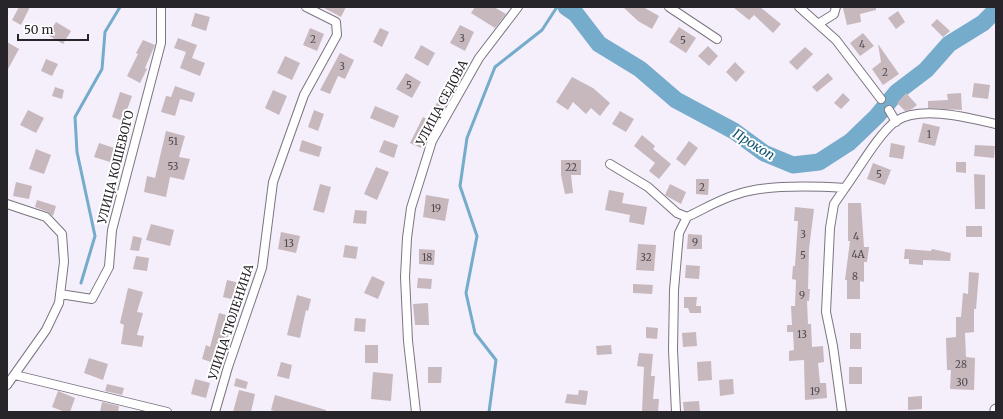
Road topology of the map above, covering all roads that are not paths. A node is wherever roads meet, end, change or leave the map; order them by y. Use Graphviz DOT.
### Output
graph roads {
  1 [pos="161,7"];
  2 [pos="306,7"];
  3 [pos="518,7"];
  4 [pos="669,7"];
  5 [pos="799,7"];
  6 [pos="836,7"];
  7 [pos="818,24"];
  8 [pos="717,39"];
  9 [pos="881,99"];
  10 [pos="889,110"];
  11 [pos="896,122"];
  12 [pos="996,124"];
  13 [pos="610,164"];
  14 [pos="845,188"];
  15 [pos="7,204"];
  16 [pos="687,217"];
  17 [pos="60,294"];
  18 [pos="14,375"];
  19 [pos="7,385"];
  20 [pos="140,409"];
  21 [pos="166,412"];
  22 [pos="215,412"];
  23 [pos="416,412"];
  24 [pos="676,412"];
  25 [pos="842,412"];
  1 -- 17 [label="street, УЛИЦА КОШЕВОГО"];
  2 -- 22 [label="street, УЛИЦА ТЮЛЕНИНА"];
  3 -- 23 [label="street, УЛИЦА СЕДОВА"];
  4 -- 8 [label="street"];
  5 -- 7 [label="street"];
  6 -- 7 [label="street"];
  7 -- 9 [label="street"];
  10 -- 11 [label="street"];
  11 -- 12 [label="street"];
  11 -- 14 [label="street"];
  13 -- 16 [label="street"];
  14 -- 16 [label="street"];
  14 -- 25 [label="street"];
  15 -- 17 [label="street"];
  16 -- 24 [label="street"];
  17 -- 18 [label="street"];
  18 -- 19 [label="street"];
  18 -- 20 [label="street"];
  20 -- 21 [label="street"];
}
